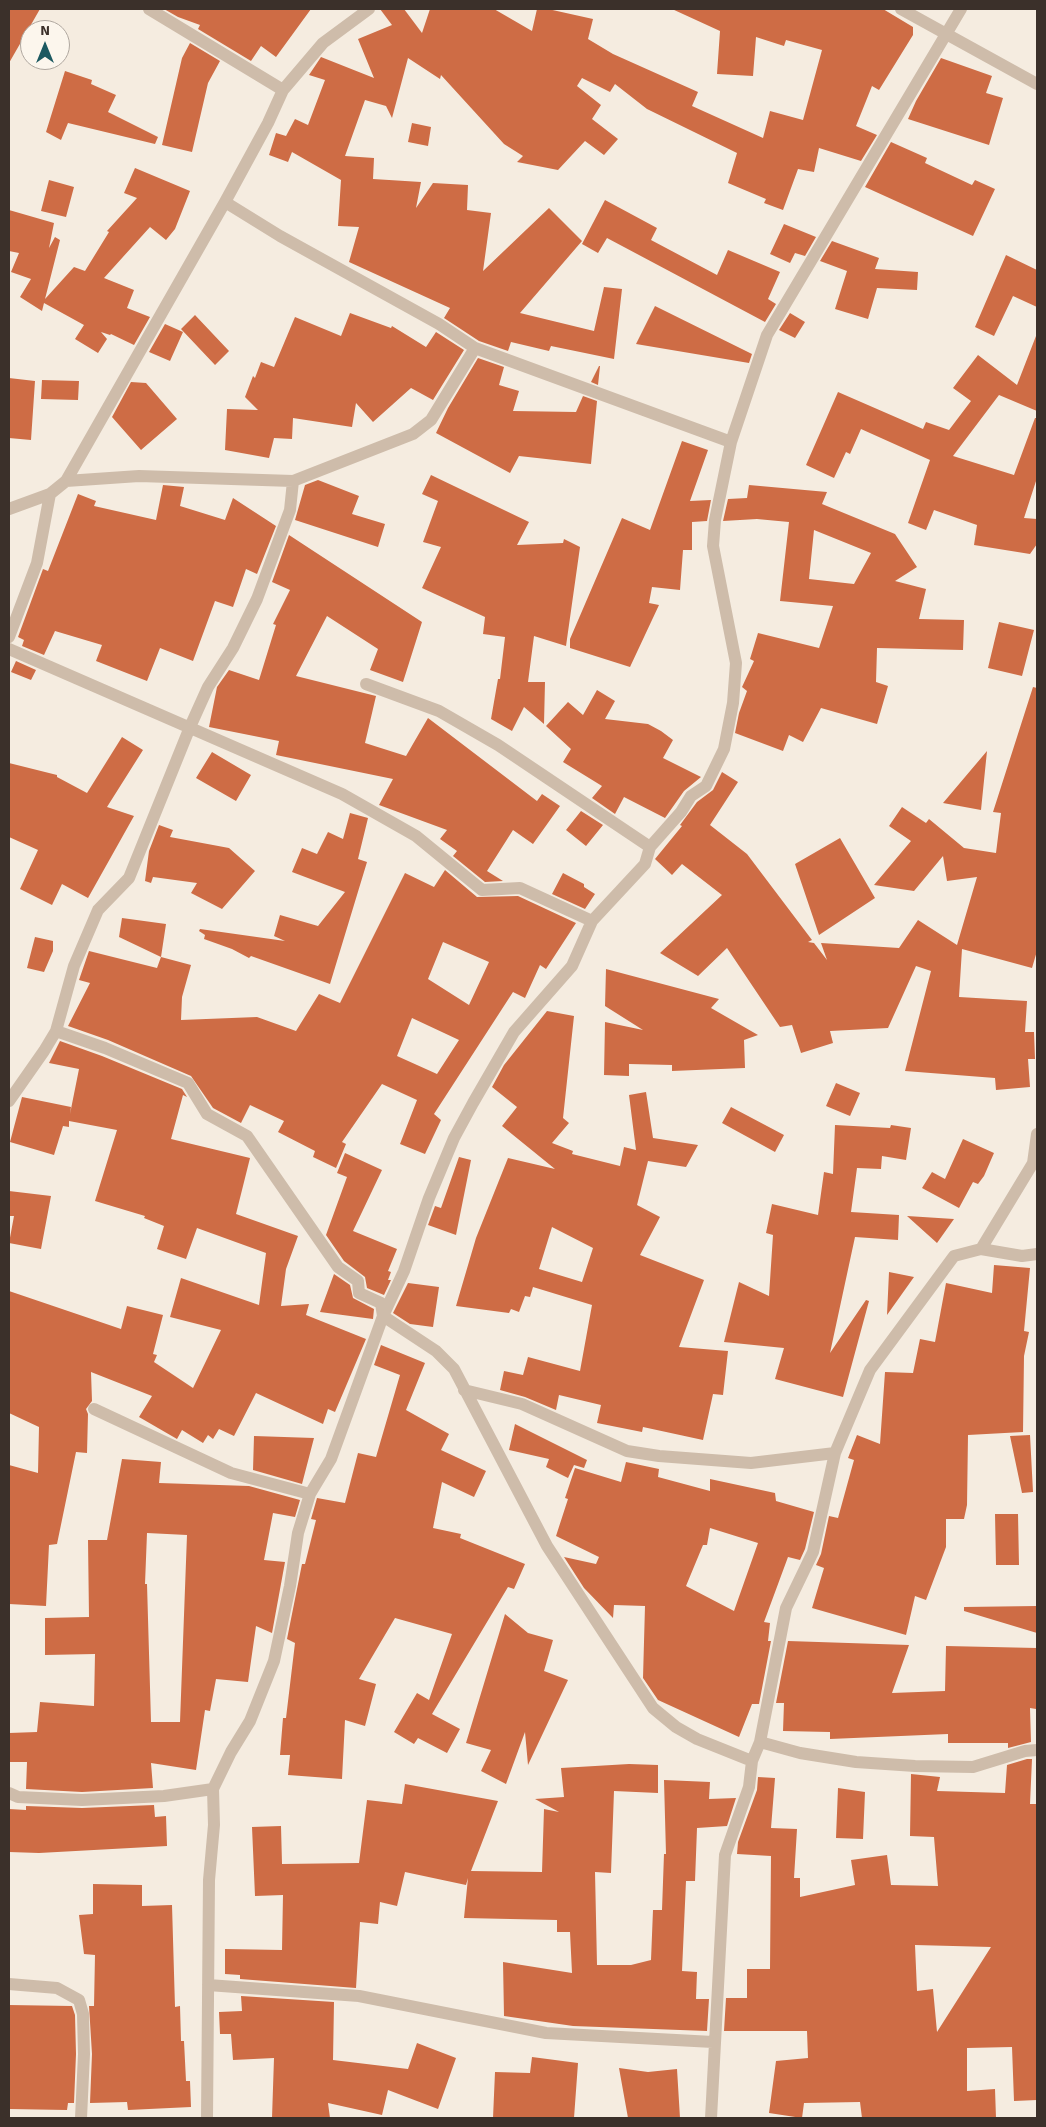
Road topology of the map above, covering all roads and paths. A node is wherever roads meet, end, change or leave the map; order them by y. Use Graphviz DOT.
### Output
graph roads {
  1 [pos="148,9"];
  2 [pos="369,9"];
  3 [pos="901,9"];
  4 [pos="961,9"];
  5 [pos="946,33"];
  6 [pos="1037,84"];
  7 [pos="283,90"];
  8 [pos="225,202"];
  9 [pos="475,348"];
  10 [pos="731,442"];
  11 [pos="66,481"];
  12 [pos="293,481"];
  13 [pos="50,494"];
  14 [pos="11,507"];
  15 [pos="9,637"];
  16 [pos="9,649"];
  17 [pos="366,684"];
  18 [pos="190,728"];
  19 [pos="650,847"];
  20 [pos="592,921"];
  21 [pos="56,1031"];
  22 [pos="9,1101"];
  23 [pos="1037,1134"];
  24 [pos="981,1249"];
  25 [pos="1037,1254"];
  26 [pos="384,1316"];
  27 [pos="464,1390"];
  28 [pos="94,1409"];
  29 [pos="834,1452"];
  30 [pos="310,1494"];
  31 [pos="760,1742"];
  32 [pos="1037,1750"];
  33 [pos="752,1761"];
  34 [pos="213,1789"];
  35 [pos="9,1793"];
  36 [pos="9,1984"];
  37 [pos="208,1985"];
  38 [pos="714,2042"];
  39 [pos="81,2118"];
  40 [pos="207,2118"];
  41 [pos="711,2118"];
  1 -- 7 [label="street"];
  2 -- 7 [label="street"];
  3 -- 5 [label="street"];
  4 -- 5 [label="street"];
  5 -- 6 [label="street"];
  5 -- 10 [label="street"];
  7 -- 8 [label="street"];
  8 -- 9 [label="street"];
  8 -- 11 [label="street"];
  9 -- 10 [label="street"];
  9 -- 12 [label="street"];
  10 -- 19 [label="street"];
  11 -- 12 [label="street"];
  11 -- 13 [label="street"];
  12 -- 18 [label="street"];
  13 -- 14 [label="street"];
  13 -- 15 [label="street"];
  16 -- 18 [label="street"];
  17 -- 19 [label="street"];
  18 -- 20 [label="street"];
  18 -- 21 [label="street"];
  19 -- 20 [label="street"];
  20 -- 26 [label="street"];
  21 -- 22 [label="street"];
  21 -- 26 [label="street"];
  23 -- 24 [label="street"];
  24 -- 25 [label="street"];
  24 -- 29 [label="street"];
  26 -- 27 [label="street"];
  26 -- 30 [label="street"];
  27 -- 29 [label="street"];
  27 -- 33 [label="street"];
  28 -- 30 [label="street"];
  29 -- 31 [label="street"];
  30 -- 34 [label="street"];
  31 -- 32 [label="street"];
  31 -- 33 [label="street"];
  33 -- 38 [label="street"];
  34 -- 35 [label="street"];
  34 -- 37 [label="street"];
  36 -- 39 [label="street"];
  37 -- 38 [label="street"];
  37 -- 40 [label="street"];
  38 -- 41 [label="street"];
}
